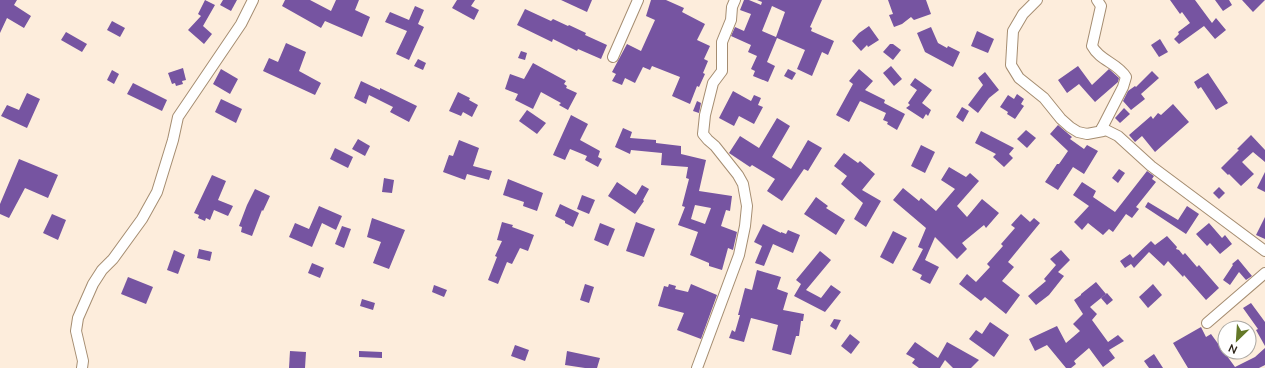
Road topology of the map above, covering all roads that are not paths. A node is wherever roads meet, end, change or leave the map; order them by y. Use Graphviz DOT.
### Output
graph roads {
  1 [pos="253,0"];
  2 [pos="638,0"];
  3 [pos="735,0"];
  4 [pos="1037,0"];
  5 [pos="1097,0"];
  6 [pos="613,57"];
  7 [pos="1102,128"];
  8 [pos="1265,251"];
  9 [pos="1265,273"];
  10 [pos="1207,323"];
  11 [pos="82,368"];
  12 [pos="697,368"];
  1 -- 11 [label="street"];
  2 -- 6 [label="street"];
  3 -- 12 [label="street"];
  4 -- 7 [label="street"];
  5 -- 7 [label="street"];
  7 -- 8 [label="street"];
  9 -- 10 [label="street"];
}
